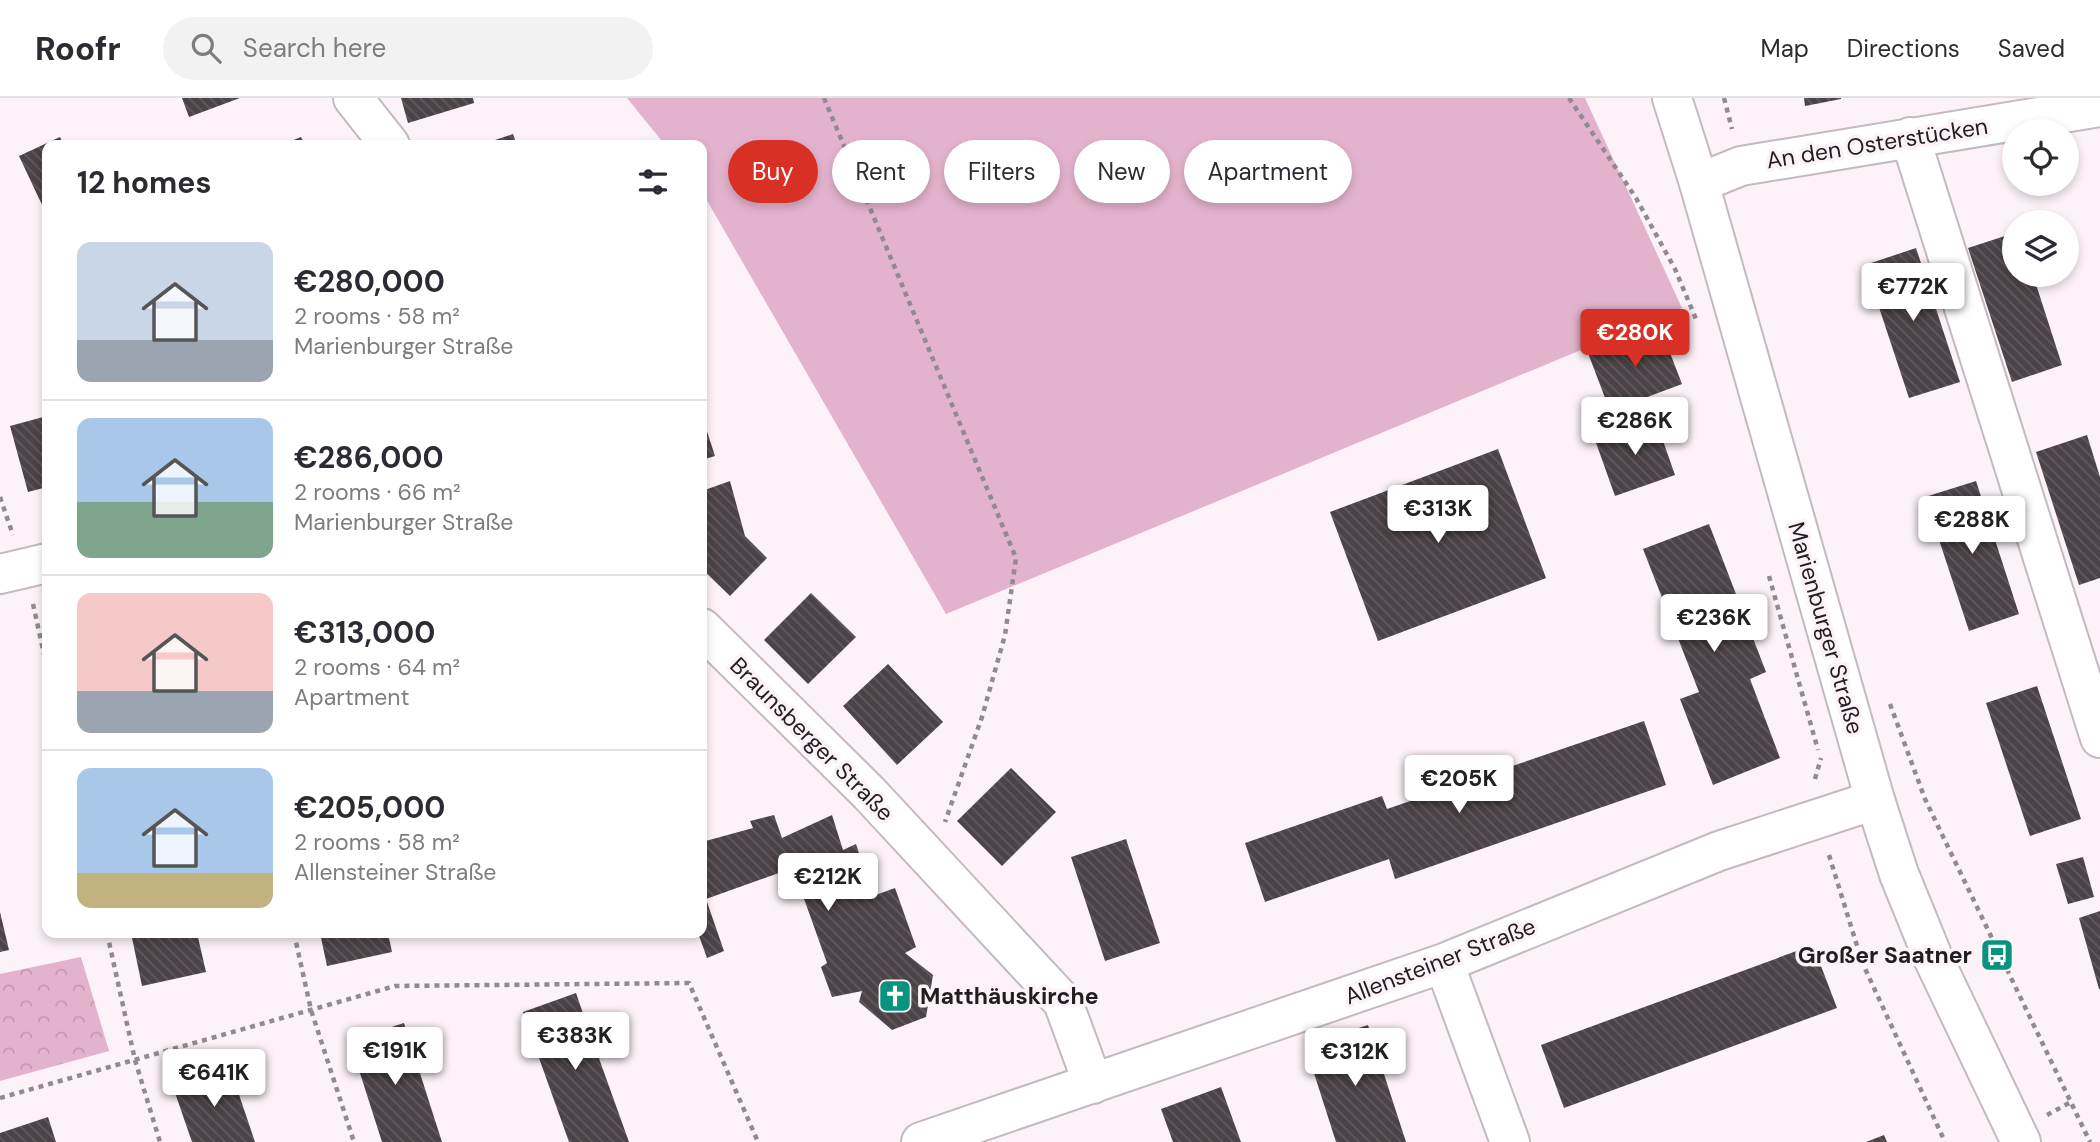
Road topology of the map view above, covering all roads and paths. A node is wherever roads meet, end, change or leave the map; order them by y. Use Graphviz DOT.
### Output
graph roads {
  1 [pos="353,98"];
  2 [pos="824,98"];
  3 [pos="1569,98"];
  4 [pos="1672,98"];
  5 [pos="1724,98"];
  6 [pos="2100,107"];
  7 [pos="1910,137"];
  8 [pos="386,140"];
  9 [pos="1741,166"];
  10 [pos="1699,183"];
  11 [pos="1699,327"];
  12 [pos="42,564"];
  13 [pos="1767,571"];
  14 [pos="0,574"];
  15 [pos="707,633"];
  16 [pos="1887,696"];
  17 [pos="2100,738"];
  18 [pos="1875,800"];
  19 [pos="1818,817"];
  20 [pos="932,860"];
  21 [pos="108,938"];
  22 [pos="296,938"];
  23 [pos="1444,963"];
  24 [pos="310,1010"];
  25 [pos="135,1060"];
  26 [pos="1093,1084"];
  27 [pos="0,1098"];
  28 [pos="160,1142"];
  29 [pos="354,1142"];
  30 [pos="758,1142"];
  31 [pos="921,1142"];
  32 [pos="1510,1142"];
  33 [pos="1945,1142"];
  34 [pos="2021,1142"];
  35 [pos="2090,1142"];
  1 -- 8 [label="street"];
  2 -- 20 [label="path"];
  3 -- 11 [label="path"];
  4 -- 10 [label="street, Marienburger Straße"];
  5 -- 9 [label="path"];
  6 -- 7 [label="street, An den Osterstücken"];
  7 -- 9 [label="street, An den Osterstücken"];
  7 -- 17 [label="street"];
  9 -- 10 [label="street, An den Osterstücken"];
  10 -- 18 [label="street, Marienburger Straße"];
  12 -- 14 [label="street"];
  13 -- 19 [label="path"];
  15 -- 20 [label="street, Braunsberger Straße"];
  16 -- 35 [label="path"];
  18 -- 19 [label="street, Allensteiner Straße"];
  18 -- 34 [label="street, Marienburger Straße"];
  19 -- 23 [label="street, Allensteiner Straße"];
  19 -- 33 [label="path"];
  20 -- 26 [label="street, Braunsberger Straße"];
  21 -- 25 [label="path"];
  22 -- 24 [label="path"];
  23 -- 26 [label="street, Allensteiner Straße"];
  23 -- 32 [label="street"];
  24 -- 25 [label="path"];
  24 -- 29 [label="path"];
  24 -- 30 [label="path"];
  25 -- 27 [label="path"];
  25 -- 28 [label="path"];
  26 -- 31 [label="street, Allensteiner Straße"];
}
